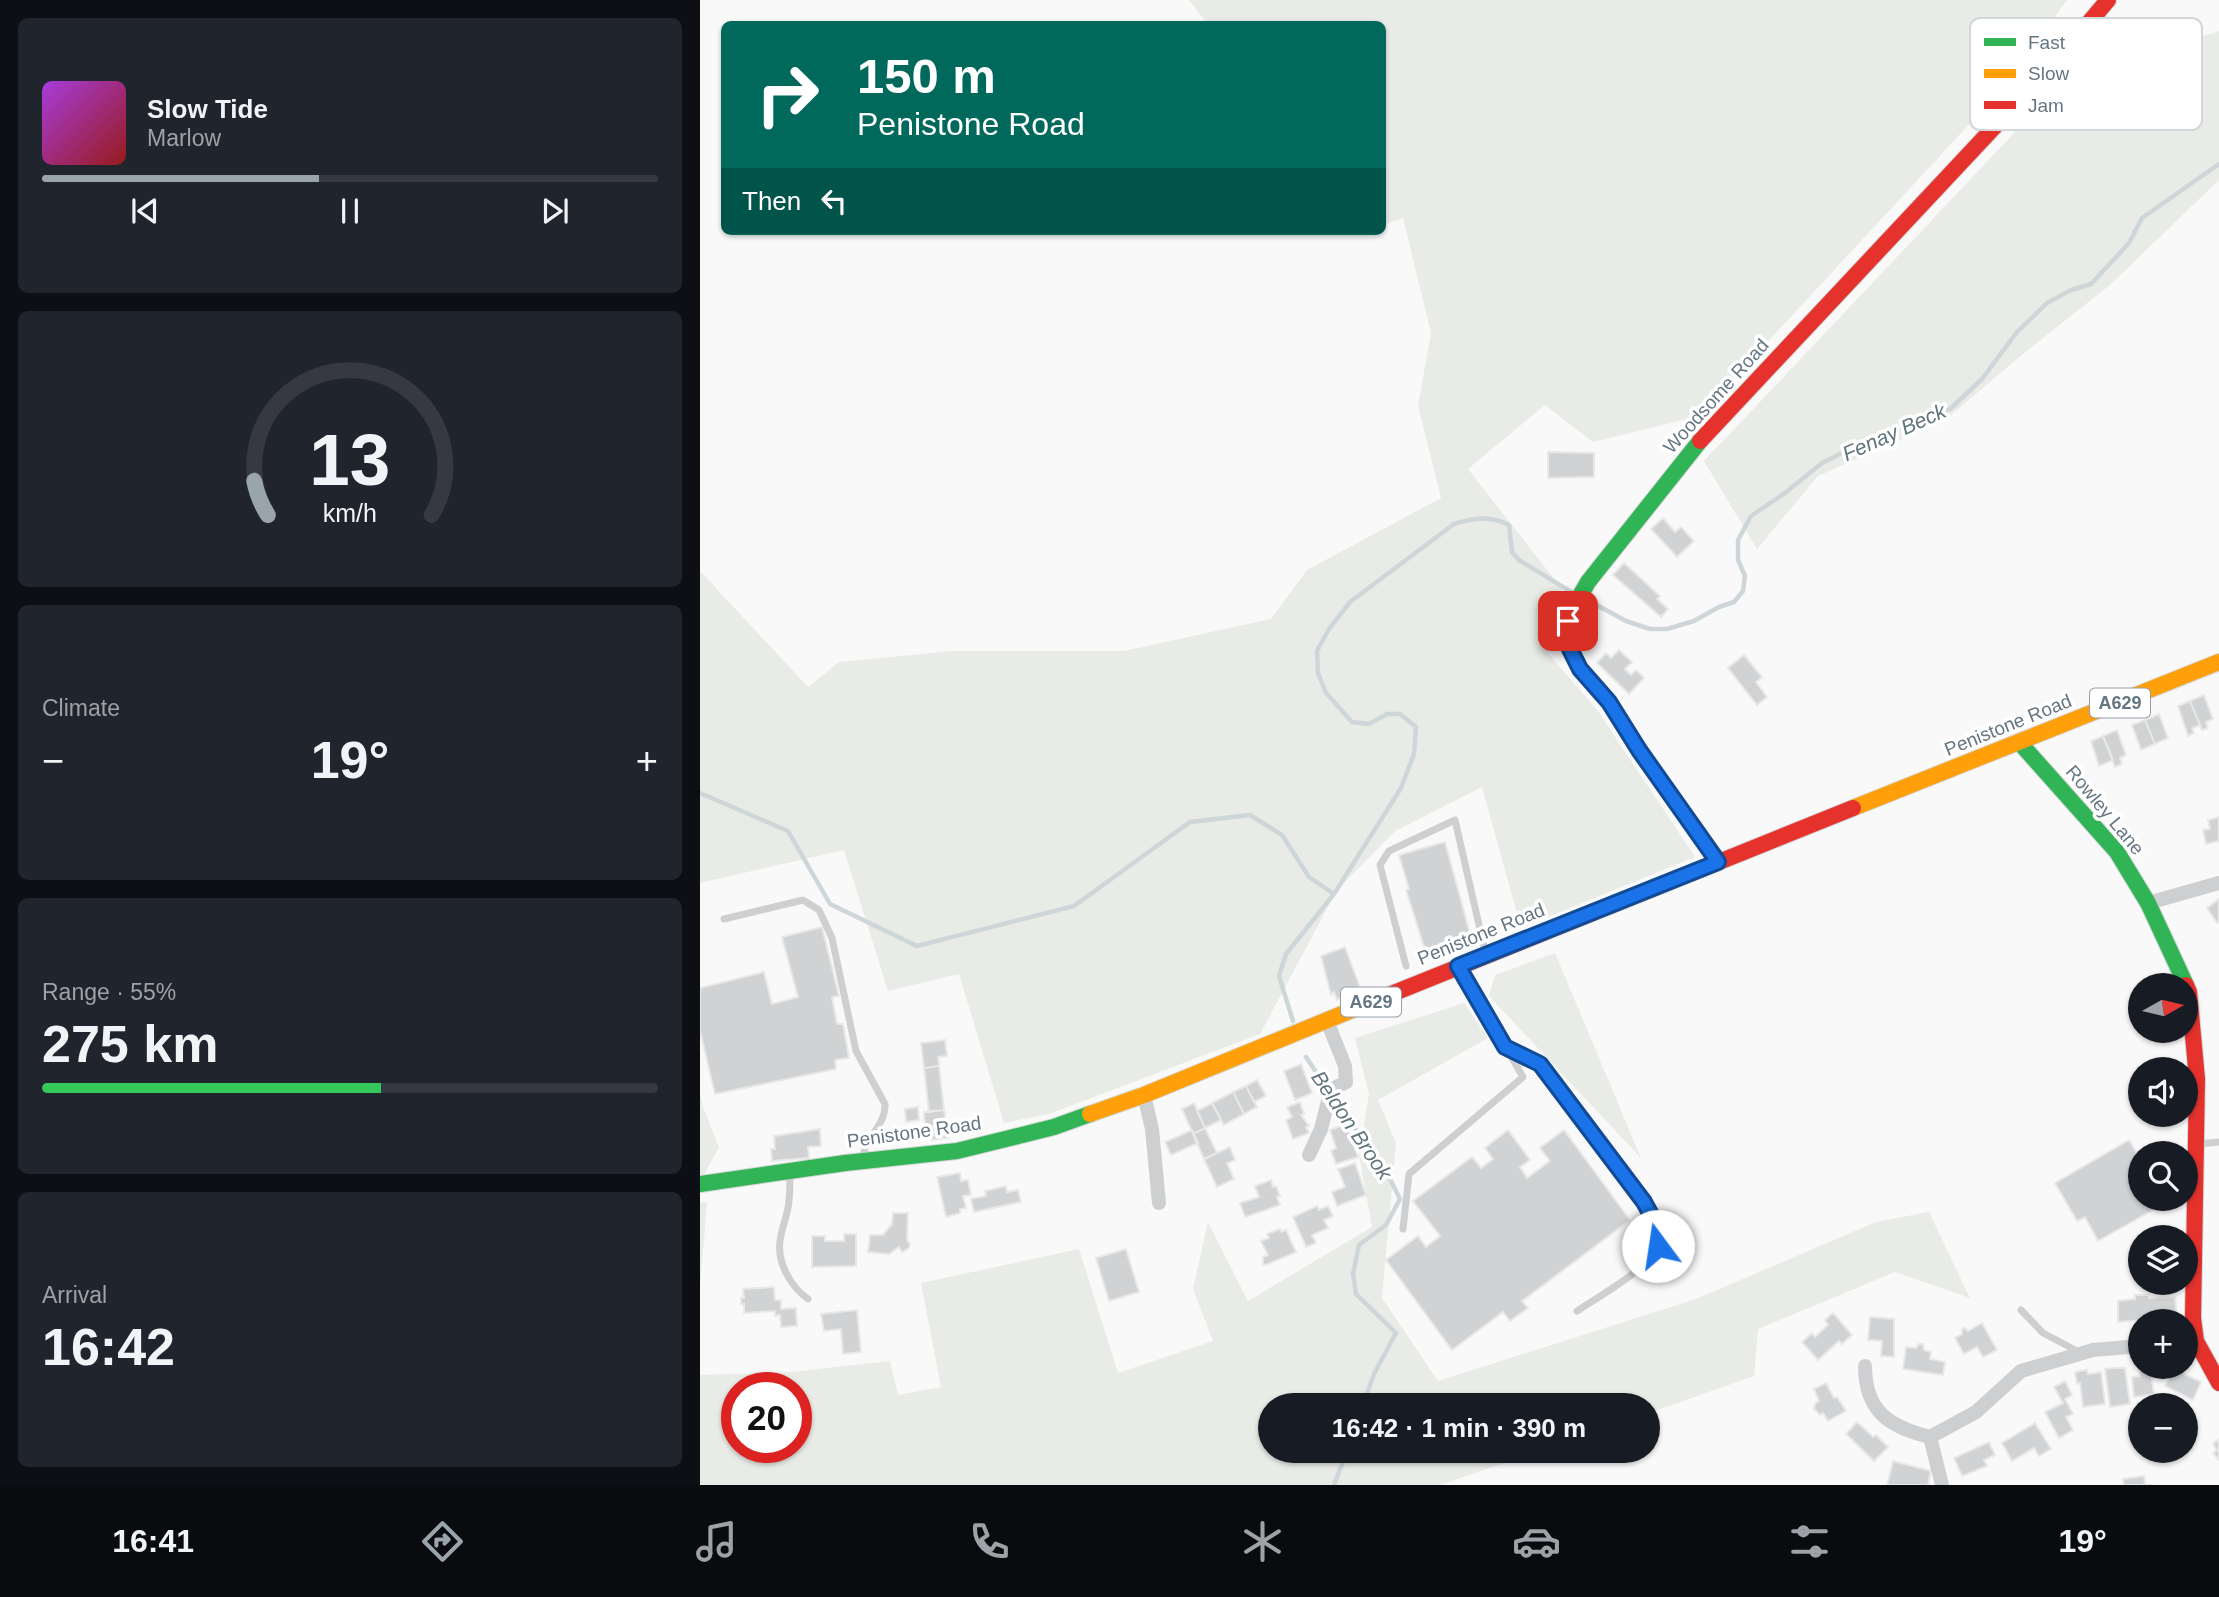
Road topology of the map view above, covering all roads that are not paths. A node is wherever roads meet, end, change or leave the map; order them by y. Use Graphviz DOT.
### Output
graph roads {
  1 [pos="2108,0"];
  2 [pos="2092,18"];
  3 [pos="1991,130"];
  4 [pos="2219,662"];
  5 [pos="2020,743"];
  6 [pos="1718,862"];
  7 [pos="2219,883"];
  8 [pos="2148,903"];
  9 [pos="723,919"];
  10 [pos="1486,955"];
  11 [pos="1406,966"];
  12 [pos="1458,966"];
  13 [pos="2180,973"];
  14 [pos="1327,1021"];
  15 [pos="2194,1043"];
  16 [pos="1505,1047"];
  17 [pos="1144,1095"];
  18 [pos="2197,1141"];
  19 [pos="2219,1142"];
  20 [pos="2198,1144"];
  21 [pos="1309,1155"];
  22 [pos="863,1161"];
  23 [pos="790,1171"];
  24 [pos="700,1184"];
  25 [pos="1159,1203"];
  26 [pos="2195,1211"];
  27 [pos="1403,1229"];
  28 [pos="808,1299"];
  29 [pos="2192,1309"];
  30 [pos="2021,1310"];
  31 [pos="1577,1311"];
  32 [pos="2128,1347"];
  33 [pos="2198,1352"];
  34 [pos="2081,1353"];
  35 [pos="1865,1366"];
  36 [pos="2219,1383"];
  37 [pos="1930,1437"];
  38 [pos="1942,1485"];
  1 -- 2 [label="main road, Woodsome Road"];
  3 -- 6 [label="main road, Woodsome Road"];
  4 -- 5 [label="main road, Penistone Road / A629"];
  5 -- 6 [label="main road, Penistone Road / A629"];
  5 -- 8 [label="main road, Rowley Lane"];
  6 -- 10 [label="main road, Penistone Road / A629"];
  7 -- 8 [label="street"];
  8 -- 13 [label="main road, Rowley Lane"];
  9 -- 22 [label="lane"];
  10 -- 11 [label="lane"];
  10 -- 12 [label="main road, Penistone Road / A629"];
  12 -- 14 [label="main road, Penistone Road / A629"];
  12 -- 16 [label="lane"];
  14 -- 17 [label="main road, Penistone Road / A629"];
  14 -- 21 [label="street"];
  15 -- 18 [label="main road, Rowley Lane"];
  16 -- 27 [label="lane"];
  16 -- 31 [label="lane"];
  17 -- 22 [label="main road, Penistone Road / A629"];
  17 -- 25 [label="street"];
  19 -- 20 [label="lane"];
  22 -- 23 [label="main road, Penistone Road / A629"];
  23 -- 24 [label="main road, Penistone Road / A629"];
  23 -- 28 [label="lane"];
  26 -- 29 [label="main road, Rowley Lane"];
  30 -- 34 [label="lane"];
  32 -- 34 [label="street"];
  33 -- 36 [label="main road, Rowley Lane"];
  34 -- 37 [label="street"];
  35 -- 37 [label="street"];
  37 -- 38 [label="street"];
}
